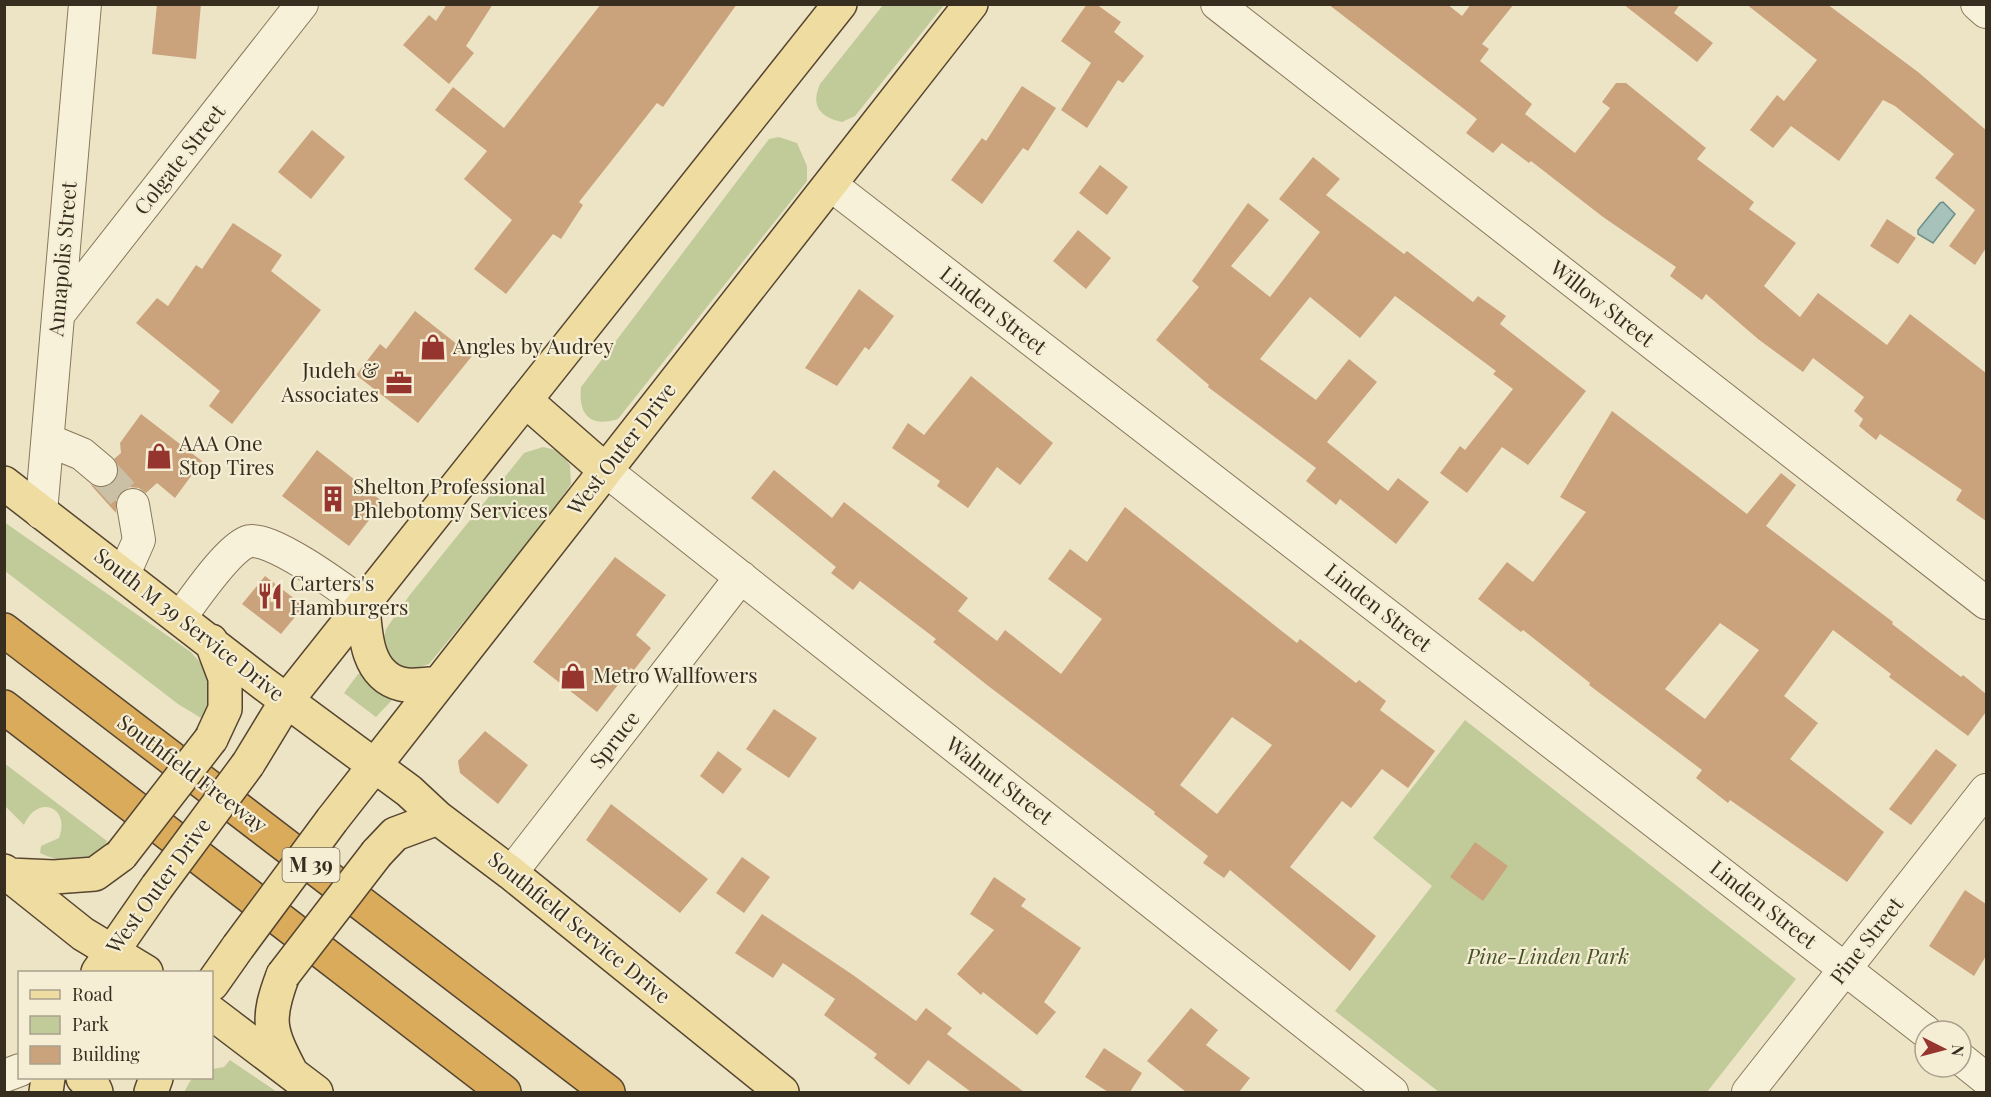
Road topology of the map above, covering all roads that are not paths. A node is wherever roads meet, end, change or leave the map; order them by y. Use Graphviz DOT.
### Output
graph roads {
  1 [pos="85,4"];
  2 [pos="302,4"];
  3 [pos="840,4"];
  4 [pos="972,4"];
  5 [pos="1217,4"];
  6 [pos="1977,4"];
  7 [pos="1986,12"];
  8 [pos="831,185"];
  9 [pos="58,315"];
  10 [pos="525,400"];
  11 [pos="48,440"];
  12 [pos="102,470"];
  13 [pos="605,470"];
  14 [pos="4,483"];
  15 [pos="133,505"];
  16 [pos="41,513"];
  17 [pos="124,574"];
  18 [pos="741,578"];
  19 [pos="1986,603"];
  20 [pos="363,604"];
  21 [pos="180,618"];
  22 [pos="4,630"];
  23 [pos="211,641"];
  24 [pos="439,683"];
  25 [pos="287,700"];
  26 [pos="4,707"];
  27 [pos="375,765"];
  28 [pos="1986,790"];
  29 [pos="438,818"];
  30 [pos="7,873"];
  31 [pos="511,873"];
  32 [pos="104,962"];
  33 [pos="1845,969"];
  34 [pos="142,971"];
  35 [pos="213,983"];
  36 [pos="213,1014"];
  37 [pos="1913,1022"];
  38 [pos="1973,1069"];
  39 [pos="86,1079"];
  40 [pos="1986,1079"];
  41 [pos="304,1083"];
  42 [pos="96,1092"];
  43 [pos="504,1092"];
  44 [pos="608,1092"];
  45 [pos="782,1092"];
  46 [pos="1392,1092"];
  47 [pos="1749,1092"];
  1 -- 9 [label="street, Annapolis Street"];
  2 -- 9 [label="street, Colgate Street"];
  3 -- 10 [label="main road, West Outer Drive"];
  4 -- 8 [label="main road, West Outer Drive"];
  5 -- 19 [label="street, Willow Street"];
  6 -- 7 [label="street"];
  8 -- 13 [label="main road, West Outer Drive"];
  8 -- 33 [label="street, Linden Street"];
  9 -- 11 [label="street, Annapolis Street"];
  10 -- 13 [label="main road"];
  10 -- 20 [label="main road, West Outer Drive"];
  11 -- 12 [label="street"];
  11 -- 16 [label="street, Annapolis Street"];
  13 -- 18 [label="street, Walnut Street"];
  13 -- 24 [label="main road, West Outer Drive"];
  14 -- 16 [label="main road, South M 39 Service Drive"];
  15 -- 17 [label="street"];
  16 -- 17 [label="main road, South M 39 Service Drive"];
  17 -- 21 [label="main road, South M 39 Service Drive"];
  18 -- 31 [label="street, Spruce"];
  18 -- 46 [label="street, Walnut Street"];
  20 -- 21 [label="street"];
  20 -- 24 [label="main road"];
  20 -- 25 [label="main road, West Outer Drive"];
  21 -- 23 [label="main road, South M 39 Service Drive"];
  22 -- 44 [label="highway, Southfield Freeway / M 39"];
  23 -- 25 [label="main road, South M 39 Service Drive"];
  23 -- 30 [label="main road, bridge"];
  24 -- 27 [label="main road, West Outer Drive"];
  25 -- 27 [label="main road, South M 39 Service Drive"];
  25 -- 32 [label="main road, West Outer Drive, bridge"];
  26 -- 43 [label="highway, M 39"];
  27 -- 29 [label="main road, Southfield Service Drive"];
  27 -- 35 [label="main road, West Outer Drive, bridge"];
  28 -- 33 [label="street, Pine Street"];
  29 -- 31 [label="main road, Southfield Service Drive"];
  29 -- 41 [label="main road, bridge"];
  30 -- 32 [label="main road"];
  31 -- 45 [label="main road, Southfield Service Drive"];
  32 -- 34 [label="main road"];
  33 -- 37 [label="street, Linden Street"];
  33 -- 47 [label="street, Pine Street"];
  36 -- 41 [label="main road"];
  38 -- 40 [label="street"];
  39 -- 42 [label="main road"];
}
